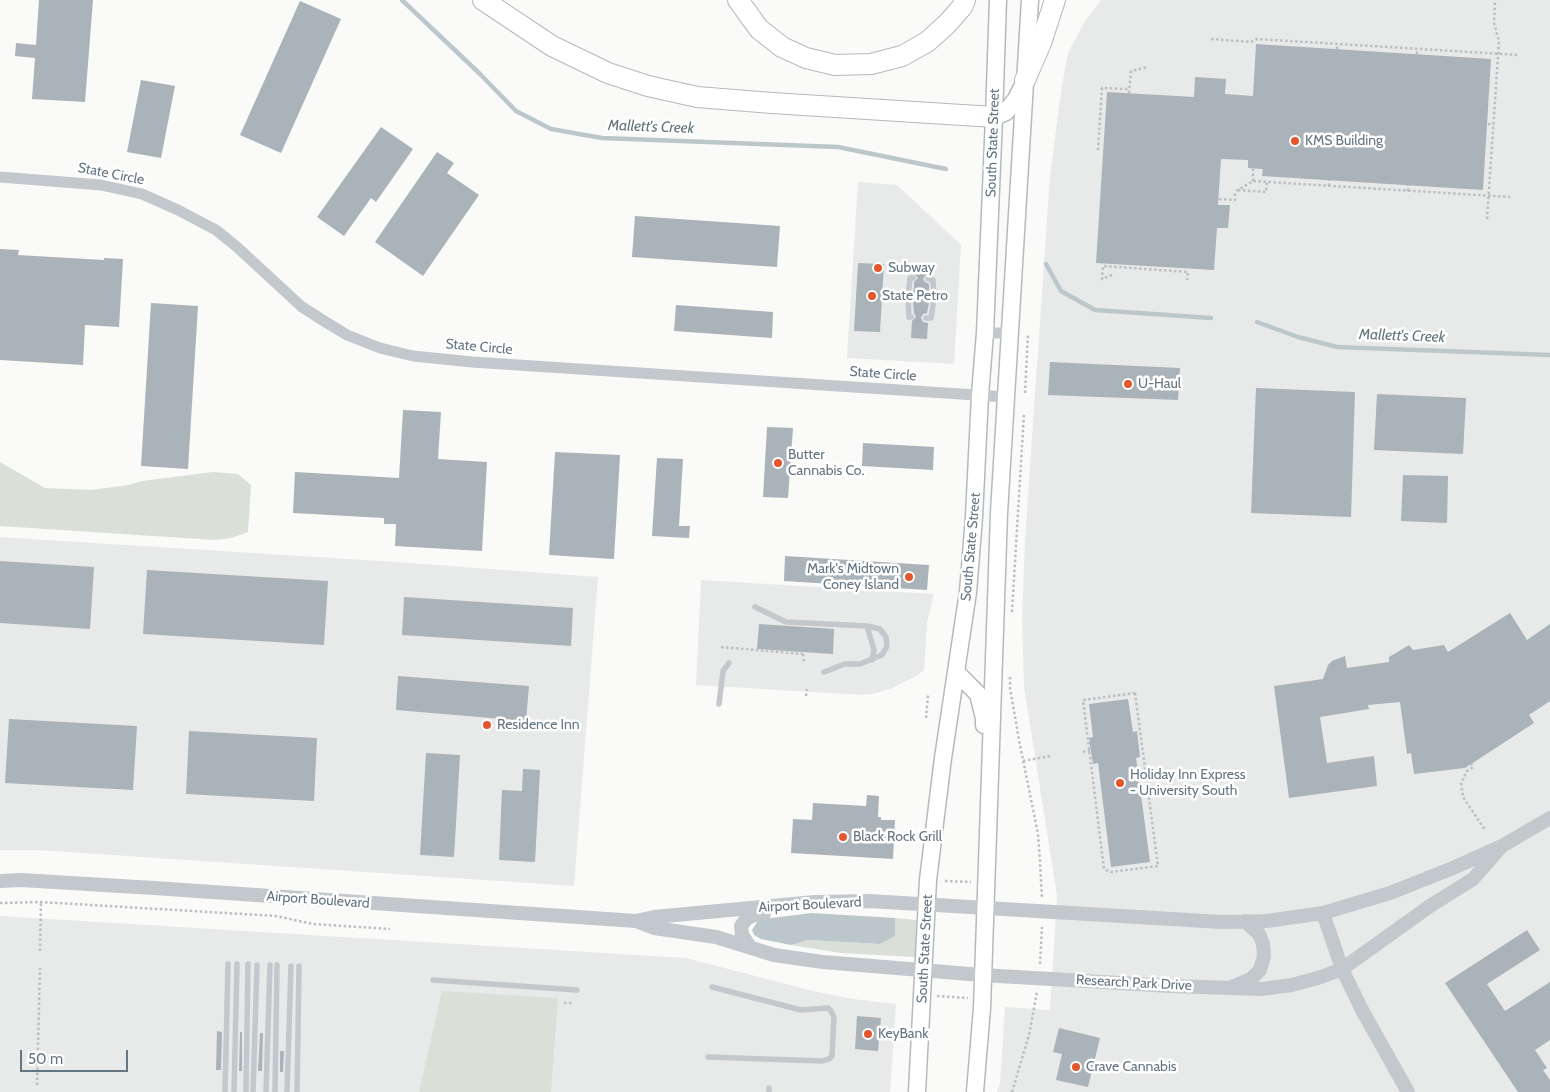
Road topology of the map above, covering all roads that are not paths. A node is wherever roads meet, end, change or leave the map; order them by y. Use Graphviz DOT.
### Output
graph roads {
  1 [pos="483,0"];
  2 [pos="738,0"];
  3 [pos="965,0"];
  4 [pos="998,0"];
  5 [pos="1030,0"];
  6 [pos="1055,0"];
  7 [pos="1025,80"];
  8 [pos="994,117"];
  9 [pos="0,177"];
  10 [pos="913,278"];
  11 [pos="928,279"];
  12 [pos="927,298"];
  13 [pos="936,299"];
  14 [pos="911,317"];
  15 [pos="926,318"];
  16 [pos="985,333"];
  17 [pos="1010,334"];
  18 [pos="980,395"];
  19 [pos="1006,397"];
  20 [pos="755,607"];
  21 [pos="867,626"];
  22 [pos="872,660"];
  23 [pos="729,663"];
  24 [pos="824,672"];
  25 [pos="956,672"];
  26 [pos="719,704"];
  27 [pos="1550,818"];
  28 [pos="987,835"];
  29 [pos="1502,846"];
  30 [pos="0,881"];
  31 [pos="816,902"];
  32 [pos="927,906"];
  33 [pos="985,908"];
  34 [pos="1323,913"];
  35 [pos="636,921"];
  36 [pos="1246,921"];
  37 [pos="750,947"];
  38 [pos="228,964"];
  39 [pos="237,964"];
  40 [pos="248,964"];
  41 [pos="257,965"];
  42 [pos="270,965"];
  43 [pos="278,966"];
  44 [pos="291,966"];
  45 [pos="299,966"];
  46 [pos="1342,969"];
  47 [pos="924,971"];
  48 [pos="982,975"];
  49 [pos="433,980"];
  50 [pos="712,987"];
  51 [pos="1229,988"];
  52 [pos="577,990"];
  53 [pos="708,1057"];
  54 [pos="225,1092"];
  55 [pos="234,1092"];
  56 [pos="246,1092"];
  57 [pos="253,1092"];
  58 [pos="266,1092"];
  59 [pos="275,1092"];
  60 [pos="287,1092"];
  61 [pos="296,1092"];
  62 [pos="917,1092"];
  63 [pos="975,1092"];
  64 [pos="1408,1092"];
  1 -- 8 [label="highway"];
  2 -- 3 [label="highway"];
  4 -- 8 [label="main road, South State Street"];
  5 -- 7 [label="main road, South State Street"];
  6 -- 7 [label="highway"];
  7 -- 8 [label="main road"];
  7 -- 17 [label="main road, South State Street"];
  8 -- 16 [label="main road, South State Street"];
  9 -- 18 [label="street, State Circle"];
  10 -- 14 [label="lane"];
  11 -- 13 [label="lane"];
  12 -- 13 [label="lane"];
  13 -- 15 [label="lane"];
  16 -- 17 [label="street"];
  16 -- 18 [label="main road, South State Street"];
  17 -- 19 [label="main road, South State Street"];
  18 -- 19 [label="street, State Circle"];
  18 -- 25 [label="main road, South State Street"];
  19 -- 28 [label="main road, South State Street"];
  20 -- 21 [label="lane"];
  21 -- 22 [label="lane"];
  21 -- 22 [label="lane"];
  22 -- 24 [label="lane"];
  23 -- 26 [label="lane"];
  25 -- 28 [label="main road"];
  25 -- 32 [label="main road, South State Street"];
  27 -- 29 [label="street, Research Park Drive"];
  28 -- 33 [label="main road, South State Street"];
  29 -- 34 [label="street, Research Park Drive"];
  29 -- 46 [label="street, Research Park Drive"];
  30 -- 35 [label="street, Airport Boulevard"];
  31 -- 32 [label="street, Airport Boulevard"];
  31 -- 35 [label="street, Airport Boulevard"];
  31 -- 37 [label="street"];
  32 -- 33 [label="street, Airport Boulevard"];
  32 -- 47 [label="main road, South State Street"];
  33 -- 36 [label="street, Research Park Drive"];
  33 -- 48 [label="main road, South State Street"];
  34 -- 36 [label="street, Research Park Drive"];
  34 -- 46 [label="street"];
  35 -- 37 [label="street, Airport Boulevard"];
  36 -- 51 [label="street"];
  37 -- 47 [label="street, Airport Boulevard"];
  38 -- 54 [label="lane"];
  39 -- 55 [label="lane"];
  40 -- 56 [label="lane"];
  41 -- 57 [label="lane"];
  42 -- 58 [label="lane"];
  43 -- 59 [label="lane"];
  44 -- 60 [label="lane"];
  45 -- 61 [label="lane"];
  46 -- 51 [label="street, Research Park Drive"];
  46 -- 64 [label="street"];
  47 -- 48 [label="street, Research Park Drive"];
  47 -- 62 [label="main road, South State Street"];
  48 -- 51 [label="street, Research Park Drive"];
  48 -- 63 [label="main road, South State Street"];
  49 -- 52 [label="lane"];
  50 -- 53 [label="lane"];
}
